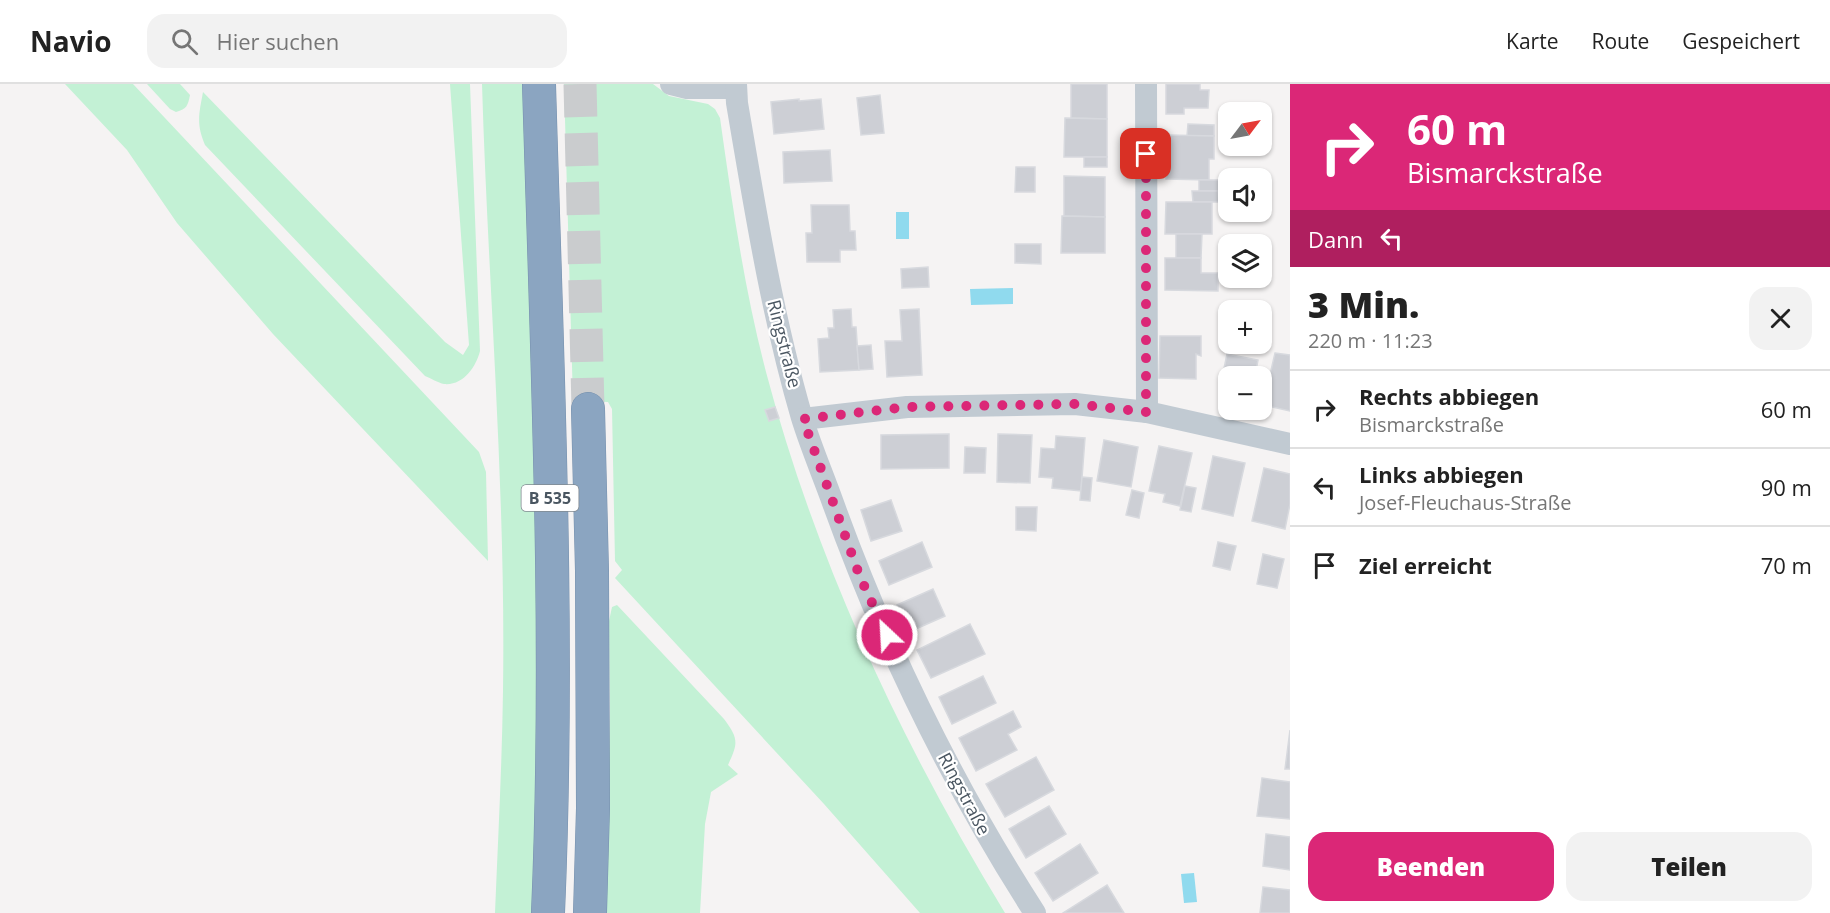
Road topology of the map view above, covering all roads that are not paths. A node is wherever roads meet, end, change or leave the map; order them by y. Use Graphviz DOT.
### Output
graph roads {
  1 [pos="539,84"];
  2 [pos="671,84"];
  3 [pos="1146,84"];
  4 [pos="736,86"];
  5 [pos="588,409"];
  6 [pos="1146,412"];
  7 [pos="803,419"];
  8 [pos="1290,444"];
  9 [pos="548,913"];
  10 [pos="590,913"];
  11 [pos="1035,913"];
  1 -- 9 [label="highway, B 535"];
  2 -- 4 [label="street"];
  3 -- 6 [label="street"];
  4 -- 7 [label="street, Ringstraße"];
  5 -- 10 [label="highway, B 535"];
  6 -- 7 [label="street"];
  6 -- 8 [label="street"];
  7 -- 11 [label="street, Ringstraße"];
}
